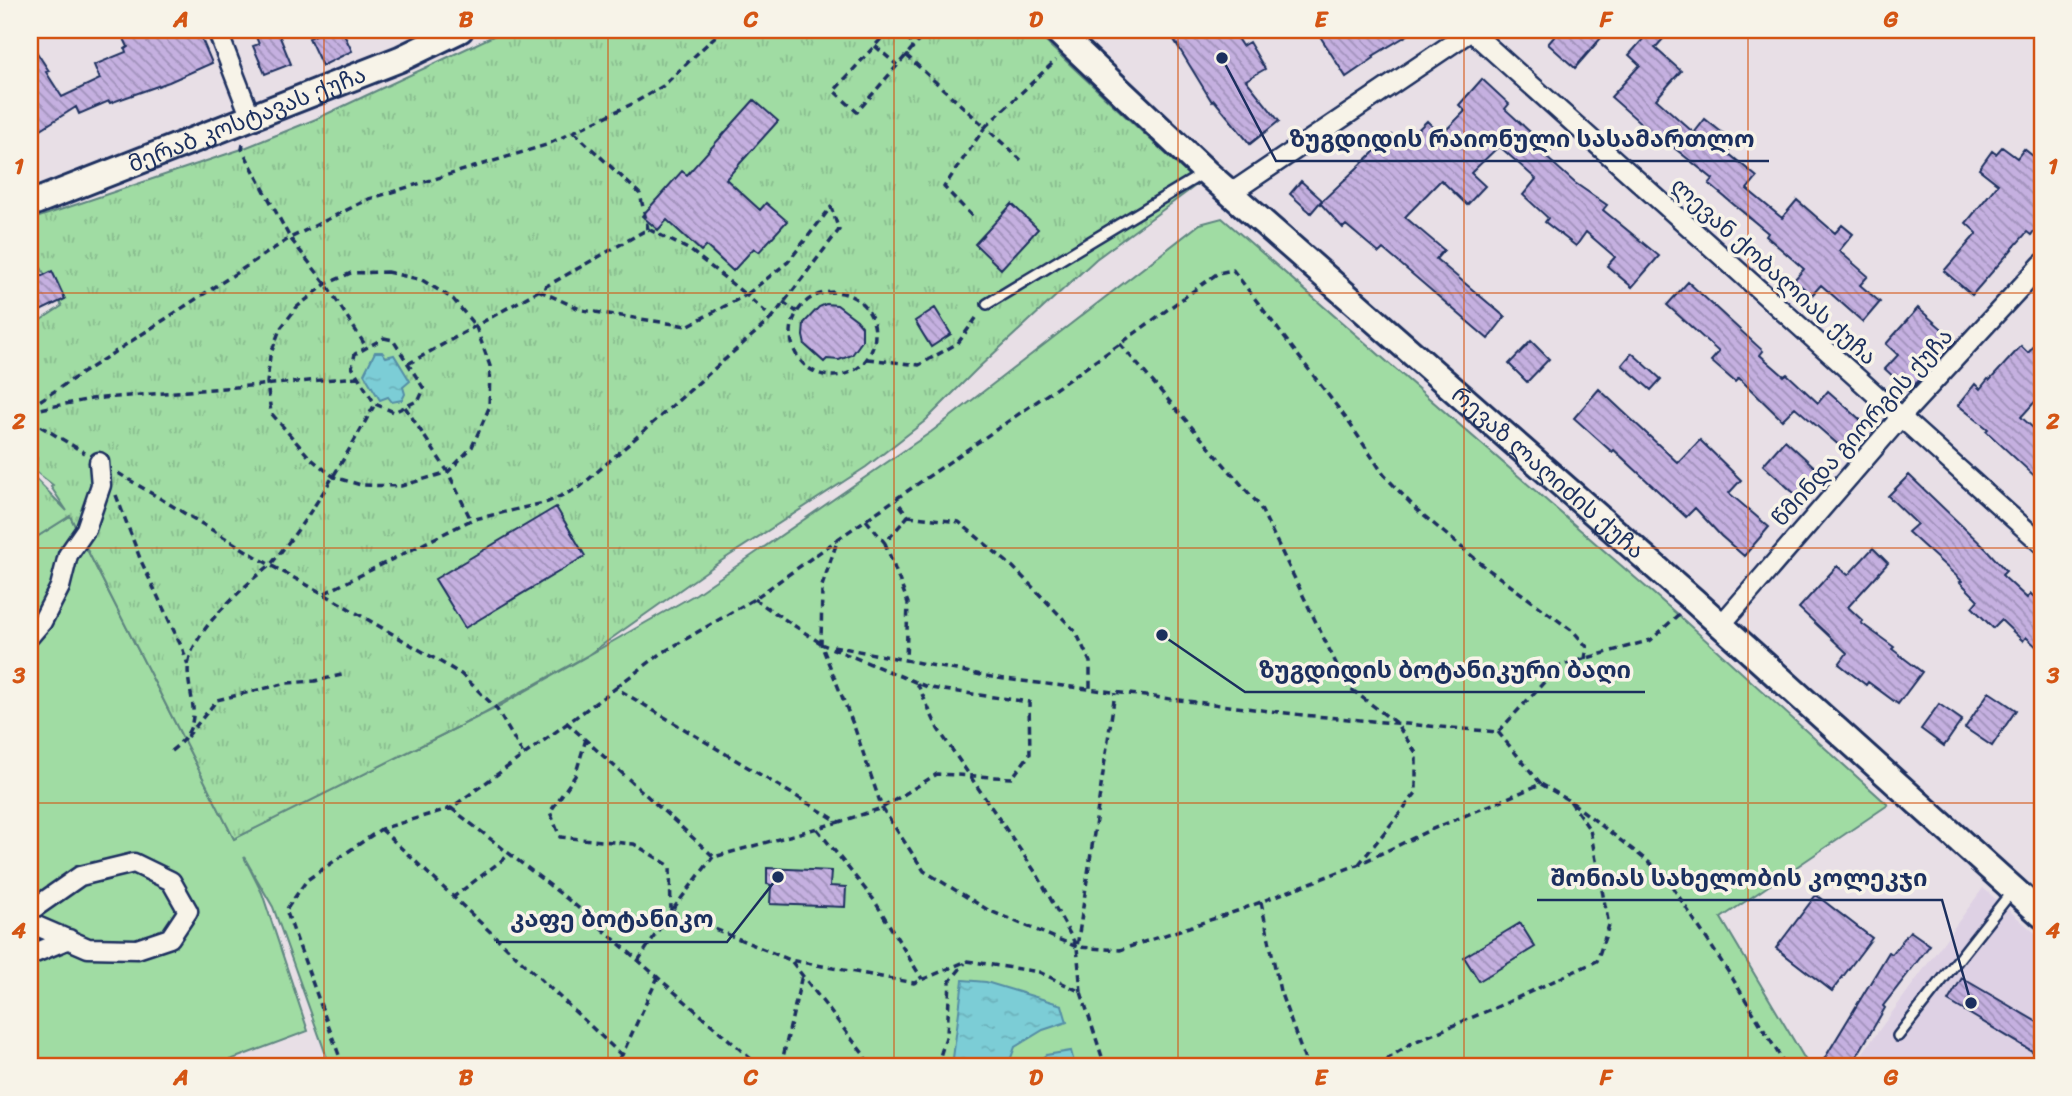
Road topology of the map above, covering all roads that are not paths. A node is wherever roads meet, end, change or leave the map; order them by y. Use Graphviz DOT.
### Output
graph roads {
  1 [pos="217,30"];
  2 [pos="460,30"];
  3 [pos="1064,37"];
  4 [pos="251,118"];
  5 [pos="1206,172"];
  6 [pos="1231,193"];
  7 [pos="30,204"];
  8 [pos="2042,264"];
  9 [pos="986,304"];
  10 [pos="1900,418"];
  11 [pos="99,462"];
  12 [pos="2042,544"];
  13 [pos="1721,625"];
  14 [pos="30,636"];
  15 [pos="2014,889"];
  16 [pos="30,911"];
  17 [pos="2042,915"];
  18 [pos="30,923"];
  19 [pos="69,939"];
  20 [pos="30,955"];
  21 [pos="1898,1037"];
  1 -- 4 [label="street"];
  2 -- 4 [label="street, მერაბ კოსტავას ქუჩა"];
  3 -- 5 [label="street, რევაზ ლაღიძის ქუჩა"];
  4 -- 7 [label="street, მერაბ კოსტავას ქუჩა"];
  5 -- 6 [label="street, რევაზ ლაღიძის ქუჩა"];
  5 -- 9 [label="lane"];
  6 -- 10 [label="street, ლევან ქობალიას ქუჩა"];
  6 -- 13 [label="street, რევაზ ლაღიძის ქუჩა"];
  8 -- 10 [label="street, წმინდა გიორგის ქუჩა"];
  10 -- 12 [label="street, ლევან ქობალიას ქუჩა"];
  10 -- 13 [label="street, წმინდა გიორგის ქუჩა"];
  11 -- 14 [label="street"];
  13 -- 15 [label="street, რევაზ ლაღიძის ქუჩა"];
  15 -- 17 [label="street, რევაზ ლაღიძის ქუჩა"];
  15 -- 21 [label="lane"];
  16 -- 19 [label="street"];
  18 -- 19 [label="street"];
  19 -- 20 [label="street"];
}
